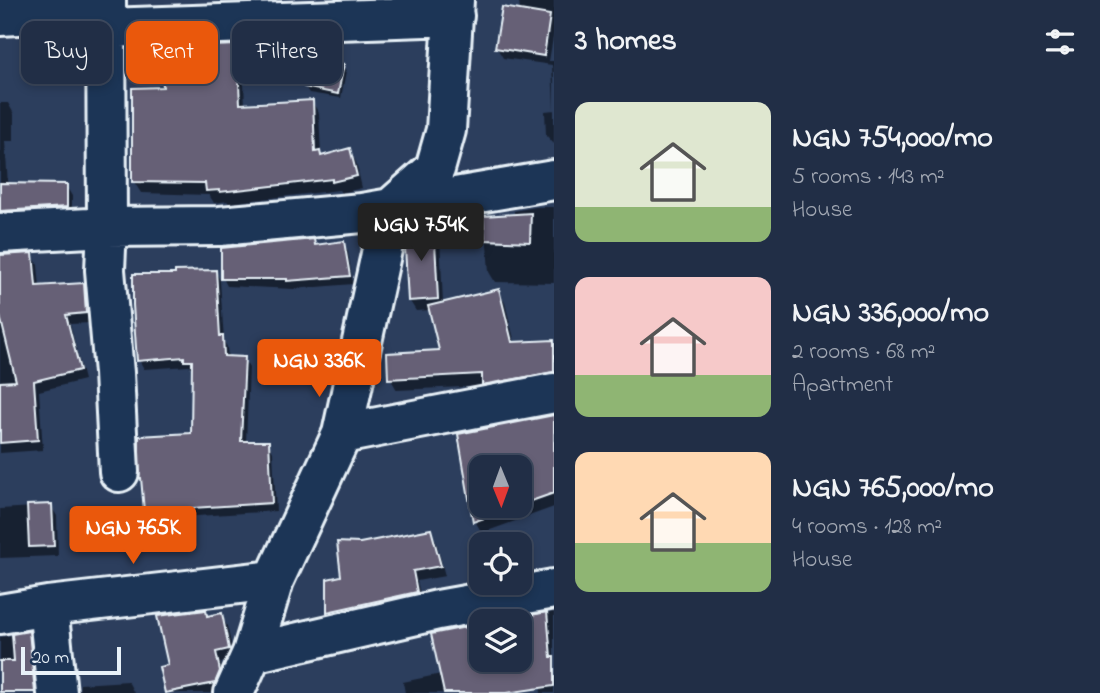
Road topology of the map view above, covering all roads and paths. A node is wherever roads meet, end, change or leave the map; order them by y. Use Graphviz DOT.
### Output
graph roads {
  1 [pos="454,8"];
  2 [pos="106,13"];
  3 [pos="0,16"];
  4 [pos="554,180"];
  5 [pos="391,208"];
  6 [pos="107,227"];
  7 [pos="0,233"];
  8 [pos="554,393"];
  9 [pos="342,434"];
  10 [pos="119,472"];
  11 [pos="274,580"];
  12 [pos="554,589"];
  13 [pos="48,606"];
  14 [pos="0,614"];
  15 [pos="253,653"];
  16 [pos="57,693"];
  17 [pos="234,693"];
  1 -- 2 [label="street"];
  1 -- 5 [label="street"];
  2 -- 3 [label="street"];
  2 -- 6 [label="street"];
  4 -- 5 [label="street"];
  5 -- 6 [label="street"];
  5 -- 9 [label="street"];
  6 -- 7 [label="street"];
  6 -- 10 [label="street"];
  8 -- 9 [label="street"];
  9 -- 11 [label="street"];
  11 -- 13 [label="street"];
  11 -- 15 [label="street"];
  12 -- 15 [label="street"];
  13 -- 14 [label="street"];
  13 -- 16 [label="street"];
  15 -- 17 [label="street"];
}
